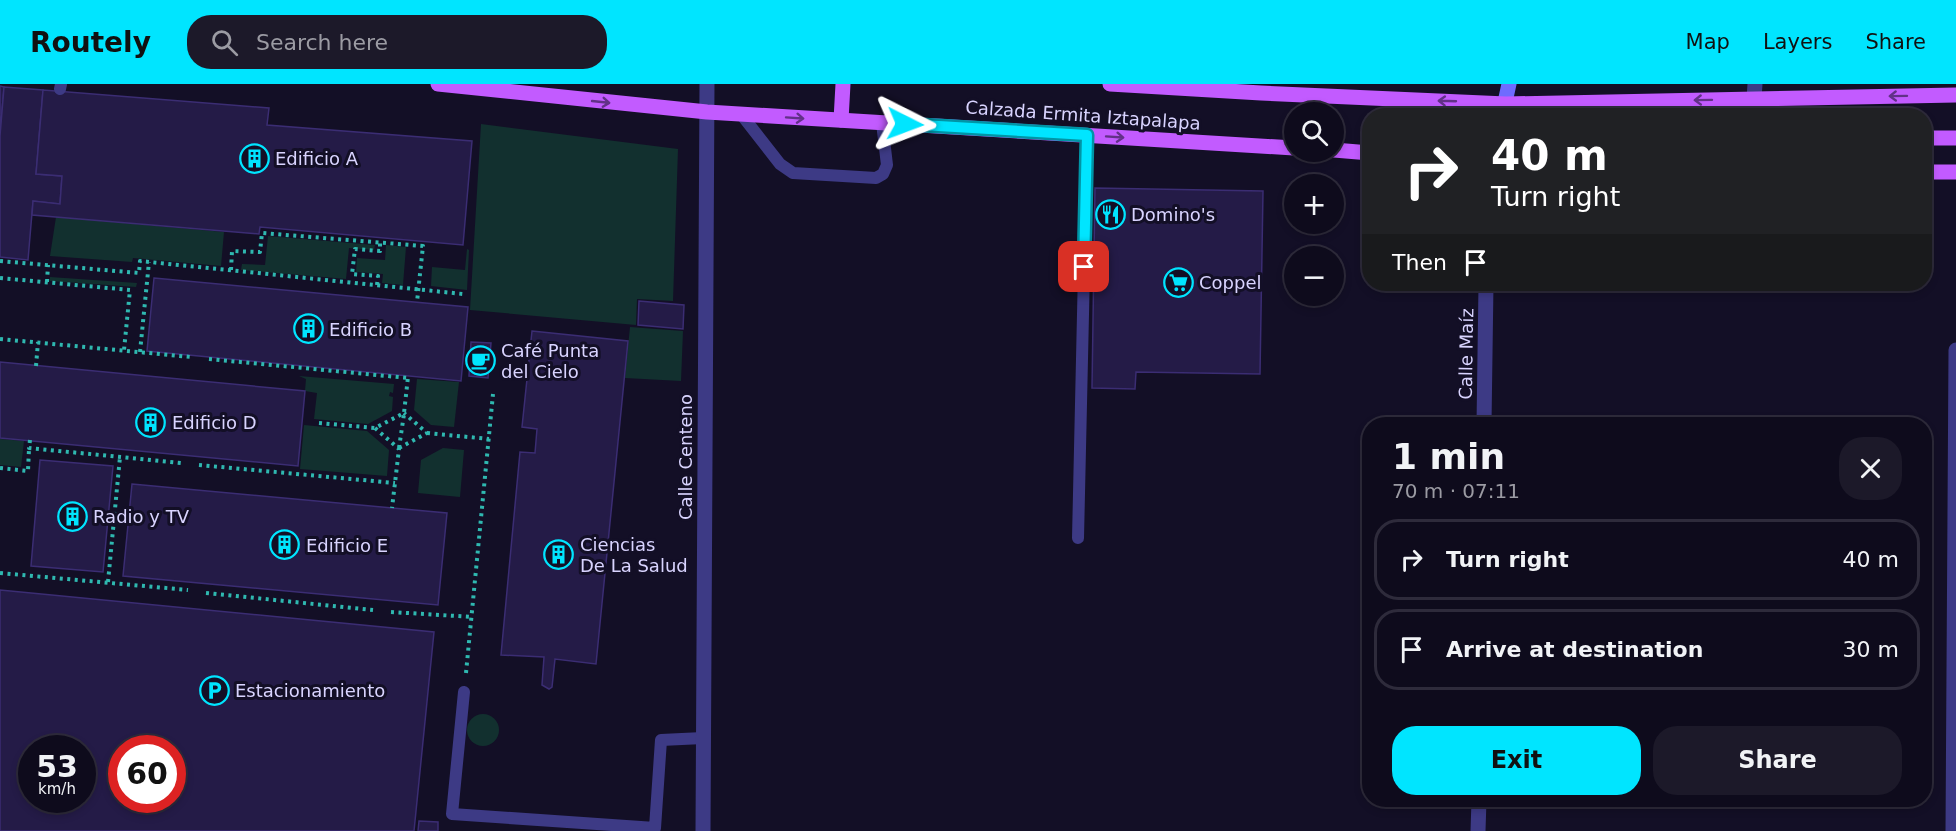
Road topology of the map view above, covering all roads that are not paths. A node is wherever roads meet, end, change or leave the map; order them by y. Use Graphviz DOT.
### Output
graph roads {
  1 [pos="438,84"];
  2 [pos="707,84"];
  3 [pos="843,84"];
  4 [pos="1110,84"];
  5 [pos="1509,84"];
  6 [pos="1261,88"];
  7 [pos="561,91"];
  8 [pos="1755,92"];
  9 [pos="1956,95"];
  10 [pos="1482,108"];
  11 [pos="1504,108"];
  12 [pos="1532,108"];
  13 [pos="707,112"];
  14 [pos="741,114"];
  15 [pos="841,120"];
  16 [pos="882,123"];
  17 [pos="1087,135"];
  18 [pos="1932,138"];
  19 [pos="1956,138"];
  20 [pos="1284,147"];
  21 [pos="1344,151"];
  22 [pos="1362,152"];
  23 [pos="1932,172"];
  24 [pos="1956,172"];
  25 [pos="1486,291"];
  26 [pos="1956,350"];
  27 [pos="1484,417"];
  28 [pos="1078,538"];
  29 [pos="464,692"];
  30 [pos="703,738"];
  31 [pos="1479,807"];
  32 [pos="703,831"];
  33 [pos="1478,831"];
  34 [pos="1953,831"];
  1 -- 7 [label="main road, Calzada Ermita Iztapalapa"];
  2 -- 13 [label="street, Calle Centeno"];
  3 -- 15 [label="main road"];
  4 -- 6 [label="main road, Calzada Ermita Iztapalapa"];
  5 -- 11 [label="street"];
  10 -- 6 [label="main road, Calzada Ermita Iztapalapa, one-way"];
  7 -- 13 [label="main road, Calzada Ermita Iztapalapa, one-way"];
  9 -- 8 [label="main road, Calzada Ermita Iztapalapa, one-way"];
  8 -- 12 [label="main road, Calzada Ermita Iztapalapa, one-way"];
  13 -- 14 [label="main road, Calzada Ermita Iztapalapa"];
  13 -- 30 [label="street, Calle Centeno"];
  14 -- 15 [label="main road, Calzada Ermita Iztapalapa, one-way"];
  14 -- 16 [label="lane"];
  15 -- 16 [label="main road, Calzada Ermita Iztapalapa"];
  16 -- 17 [label="main road, Calzada Ermita Iztapalapa"];
  17 -- 20 [label="main road, Calzada Ermita Iztapalapa, one-way"];
  17 -- 28 [label="lane"];
  18 -- 19 [label="main road"];
  21 -- 22 [label="main road"];
  23 -- 24 [label="main road"];
  25 -- 27 [label="street, Calle Maíz"];
  26 -- 34 [label="street"];
  29 -- 30 [label="lane"];
  30 -- 32 [label="street, Calle Centeno"];
  31 -- 33 [label="street"];
}
